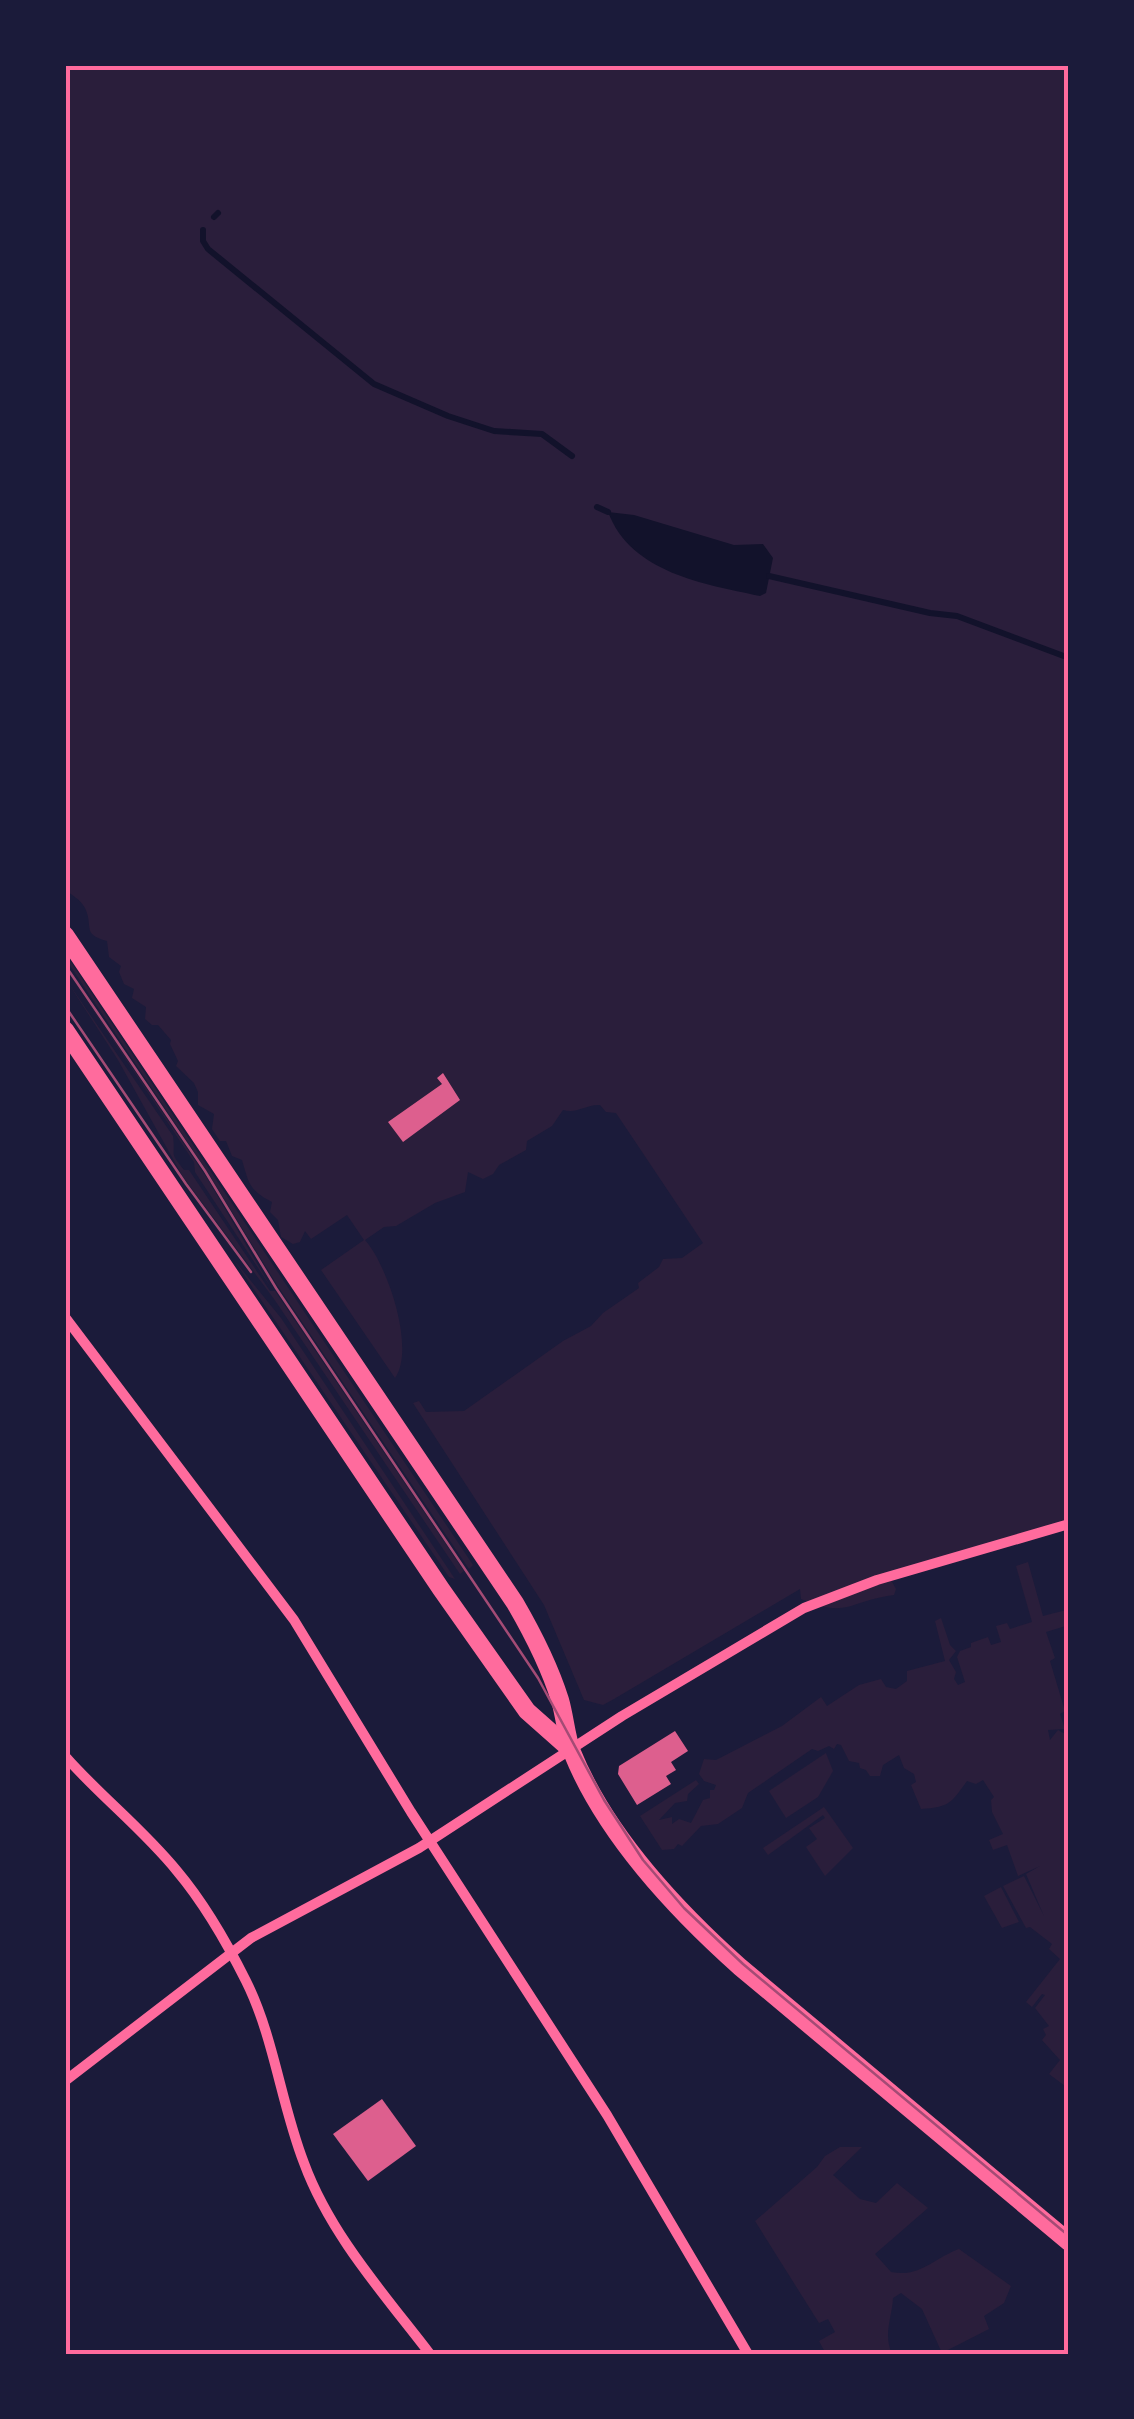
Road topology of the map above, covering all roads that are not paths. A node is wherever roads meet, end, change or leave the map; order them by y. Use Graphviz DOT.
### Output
graph roads {
  1 [pos="65,935"];
  2 [pos="65,1030"];
  3 [pos="65,1317"];
  4 [pos="1069,1524"];
  5 [pos="571,1750"];
  6 [pos="65,1756"];
  7 [pos="430,1841"];
  8 [pos="230,1954"];
  9 [pos="65,2082"];
  10 [pos="1069,2242"];
  11 [pos="430,2354"];
  12 [pos="748,2354"];
  1 -- 5 [label="main road"];
  2 -- 5 [label="main road"];
  3 -- 7 [label="street"];
  4 -- 5 [label="street"];
  5 -- 7 [label="street"];
  5 -- 10 [label="main road"];
  6 -- 8 [label="street"];
  7 -- 8 [label="street"];
  7 -- 12 [label="street"];
  8 -- 9 [label="street"];
  8 -- 11 [label="street"];
}
